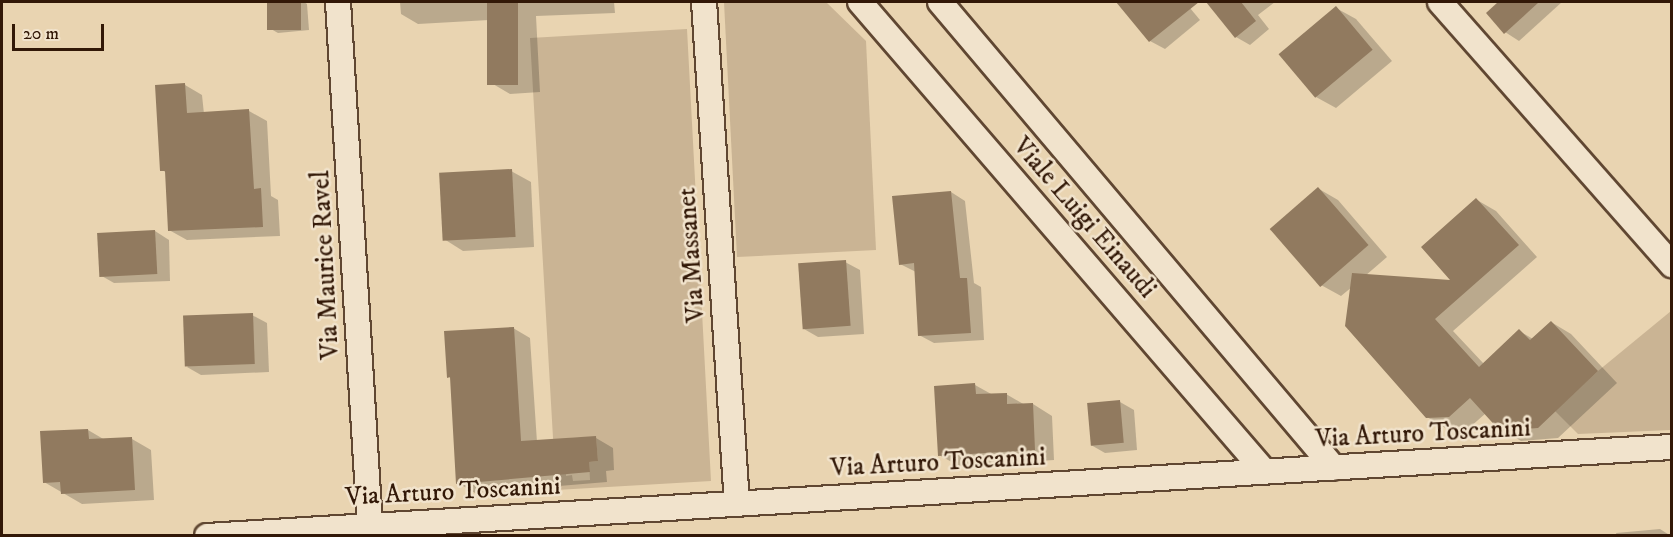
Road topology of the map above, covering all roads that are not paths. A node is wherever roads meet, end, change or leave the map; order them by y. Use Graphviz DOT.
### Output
graph roads {
  1 [pos="338,2"];
  2 [pos="704,2"];
  3 [pos="860,2"];
  4 [pos="940,2"];
  5 [pos="1440,2"];
  6 [pos="1671,265"];
  7 [pos="1671,447"];
  8 [pos="1334,468"];
  9 [pos="1265,472"];
  10 [pos="737,504"];
  11 [pos="370,526"];
  12 [pos="207,536"];
  1 -- 11 [label="street, Via Maurice Ravel"];
  2 -- 10 [label="street, Via Massanet"];
  3 -- 9 [label="street, Viale Luigi Einaudi"];
  4 -- 8 [label="street, Viale Luigi Einaudi"];
  5 -- 6 [label="street"];
  7 -- 8 [label="street, Via Arturo Toscanini"];
  8 -- 9 [label="street, Via Arturo Toscanini"];
  9 -- 10 [label="street, Via Arturo Toscanini"];
  10 -- 11 [label="street, Via Arturo Toscanini"];
  11 -- 12 [label="street, Via Arturo Toscanini"];
}
